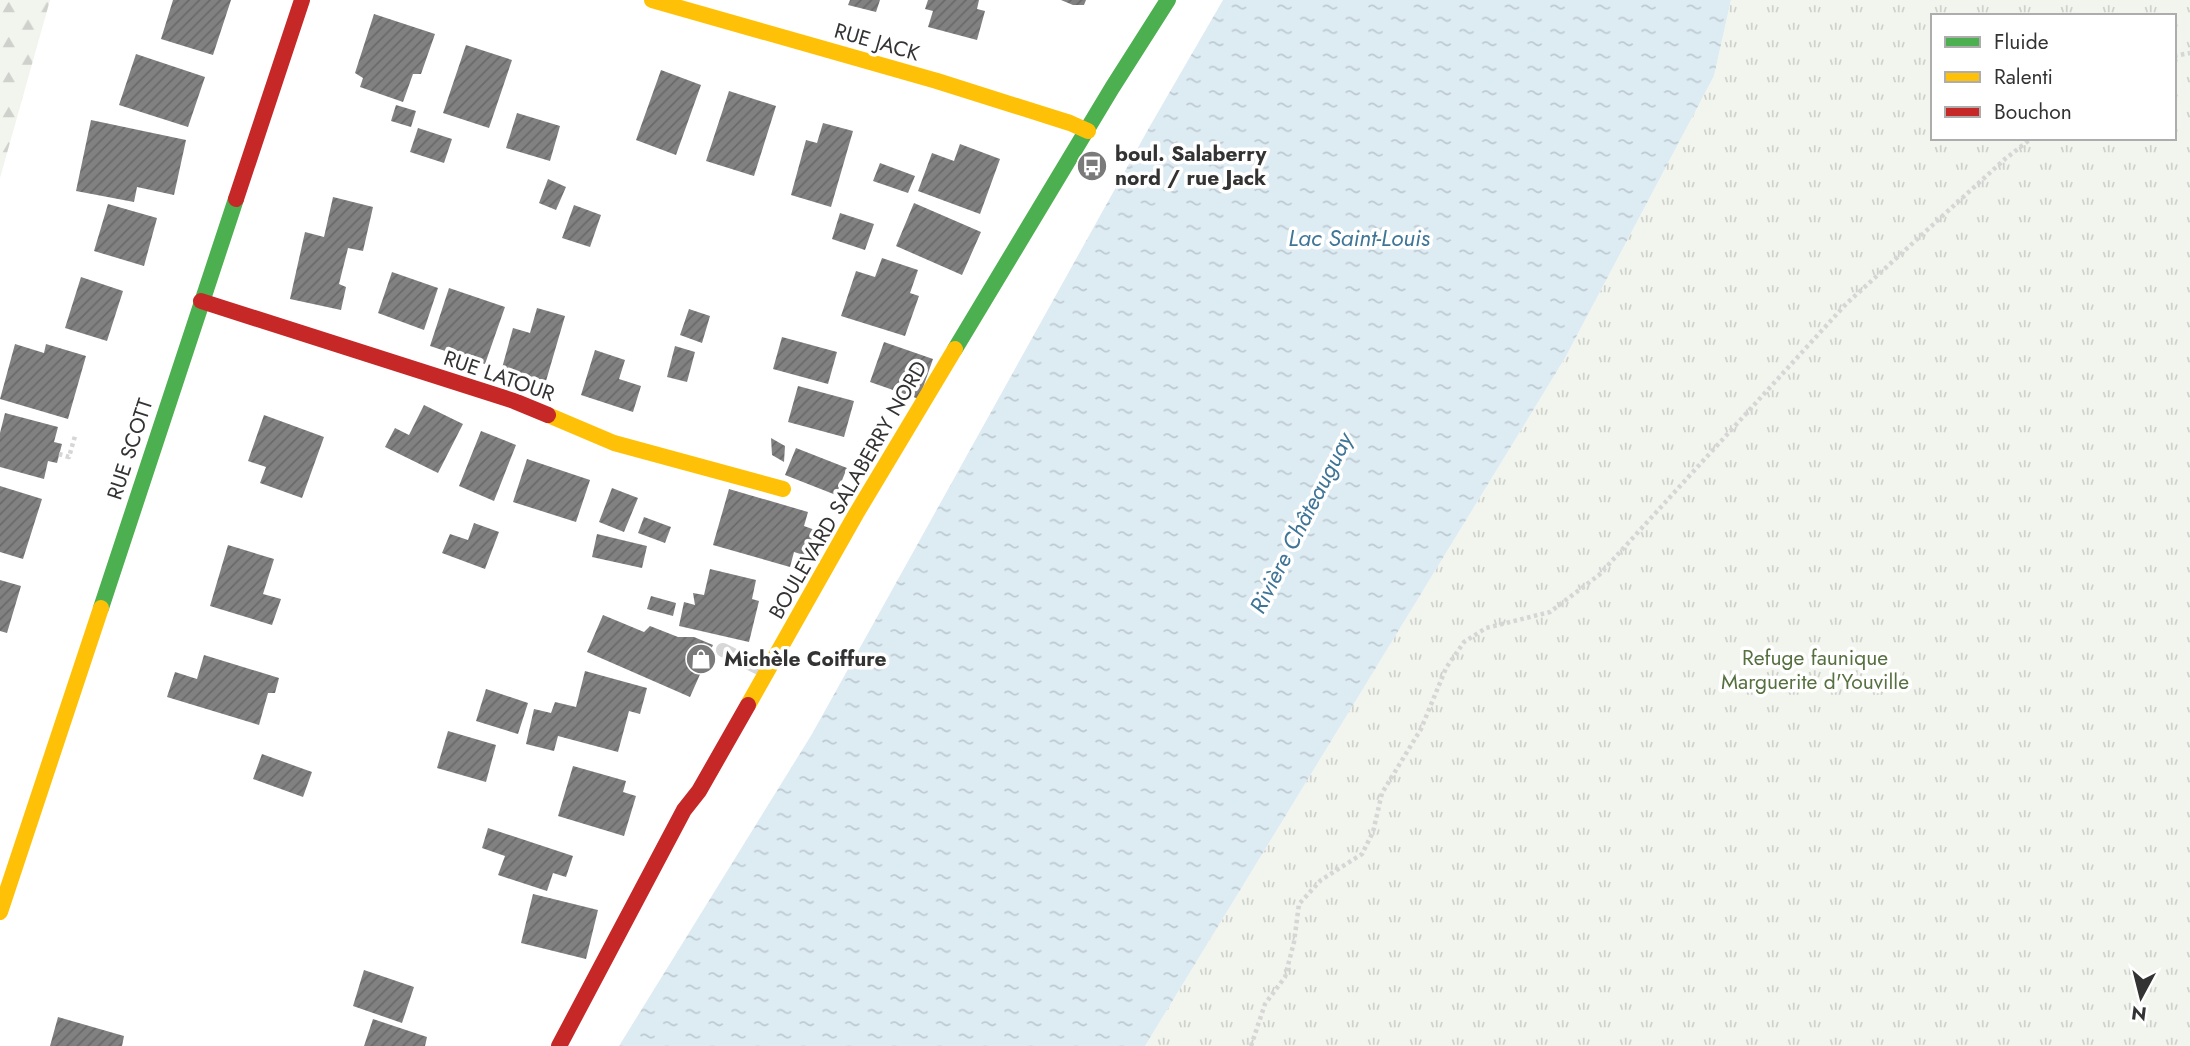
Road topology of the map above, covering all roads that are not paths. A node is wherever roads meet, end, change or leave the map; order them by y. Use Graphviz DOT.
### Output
graph roads {
  1 [pos="302,0"];
  2 [pos="652,0"];
  3 [pos="1168,0"];
  4 [pos="1088,131"];
  5 [pos="201,301"];
  6 [pos="783,489"];
  7 [pos="723,650"];
  8 [pos="766,672"];
  9 [pos="0,912"];
  10 [pos="559,1046"];
  1 -- 5 [label="street, RUE SCOTT"];
  2 -- 4 [label="street, RUE JACK"];
  3 -- 4 [label="street, BOULEVARD SALABERRY NORD"];
  4 -- 8 [label="street, BOULEVARD SALABERRY NORD"];
  5 -- 6 [label="street, RUE LATOUR"];
  5 -- 9 [label="street, RUE SCOTT"];
  7 -- 8 [label="lane"];
  8 -- 10 [label="street, BOULEVARD SALABERRY NORD"];
}
